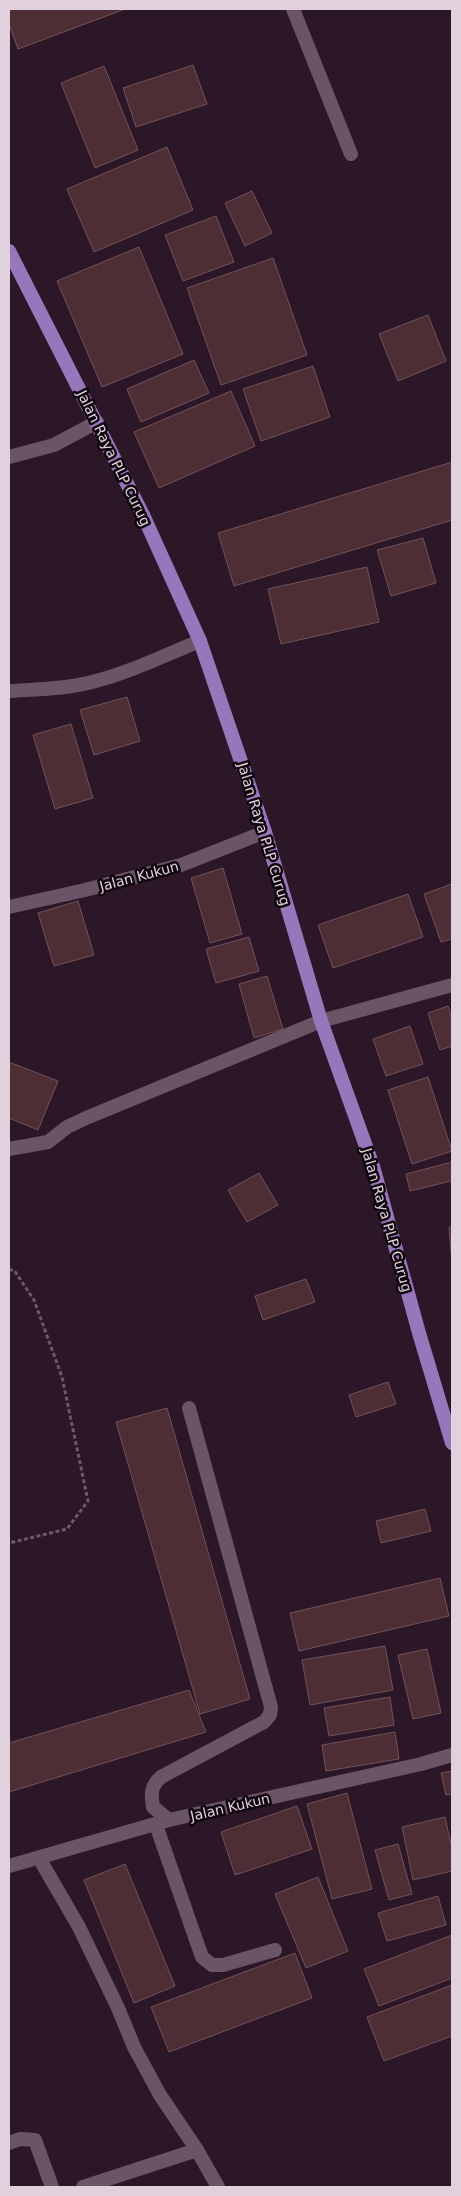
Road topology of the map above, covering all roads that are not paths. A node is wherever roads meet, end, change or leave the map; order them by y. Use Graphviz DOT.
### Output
graph roads {
  1 [pos="293,9"];
  2 [pos="351,154"];
  3 [pos="9,251"];
  4 [pos="97,422"];
  5 [pos="9,457"];
  6 [pos="200,640"];
  7 [pos="12,691"];
  8 [pos="265,832"];
  9 [pos="9,907"];
  10 [pos="452,985"];
  11 [pos="321,1021"];
  12 [pos="9,1149"];
  13 [pos="189,1408"];
  14 [pos="452,1443"];
  15 [pos="452,1755"];
  16 [pos="162,1822"];
  17 [pos="39,1858"];
  18 [pos="9,1866"];
  19 [pos="275,1950"];
  20 [pos="9,2143"];
  21 [pos="196,2150"];
  22 [pos="52,2187"];
  23 [pos="83,2187"];
  24 [pos="218,2187"];
  1 -- 2 [label="street"];
  3 -- 4 [label="main road, Jalan Raya PLP Curug"];
  4 -- 5 [label="street"];
  4 -- 6 [label="main road, Jalan Raya PLP Curug"];
  6 -- 7 [label="street"];
  6 -- 8 [label="main road, Jalan Raya PLP Curug"];
  8 -- 9 [label="street, Jalan Kukun"];
  8 -- 11 [label="main road, Jalan Raya PLP Curug"];
  10 -- 11 [label="street"];
  11 -- 12 [label="street"];
  11 -- 14 [label="main road, Jalan Raya PLP Curug"];
  13 -- 16 [label="street"];
  15 -- 16 [label="street, Jalan Kukun"];
  16 -- 17 [label="street, Jalan Kukun"];
  16 -- 19 [label="street"];
  17 -- 18 [label="street, Jalan Kukun"];
  17 -- 21 [label="street"];
  20 -- 22 [label="street"];
  21 -- 23 [label="street"];
  21 -- 24 [label="street"];
}
